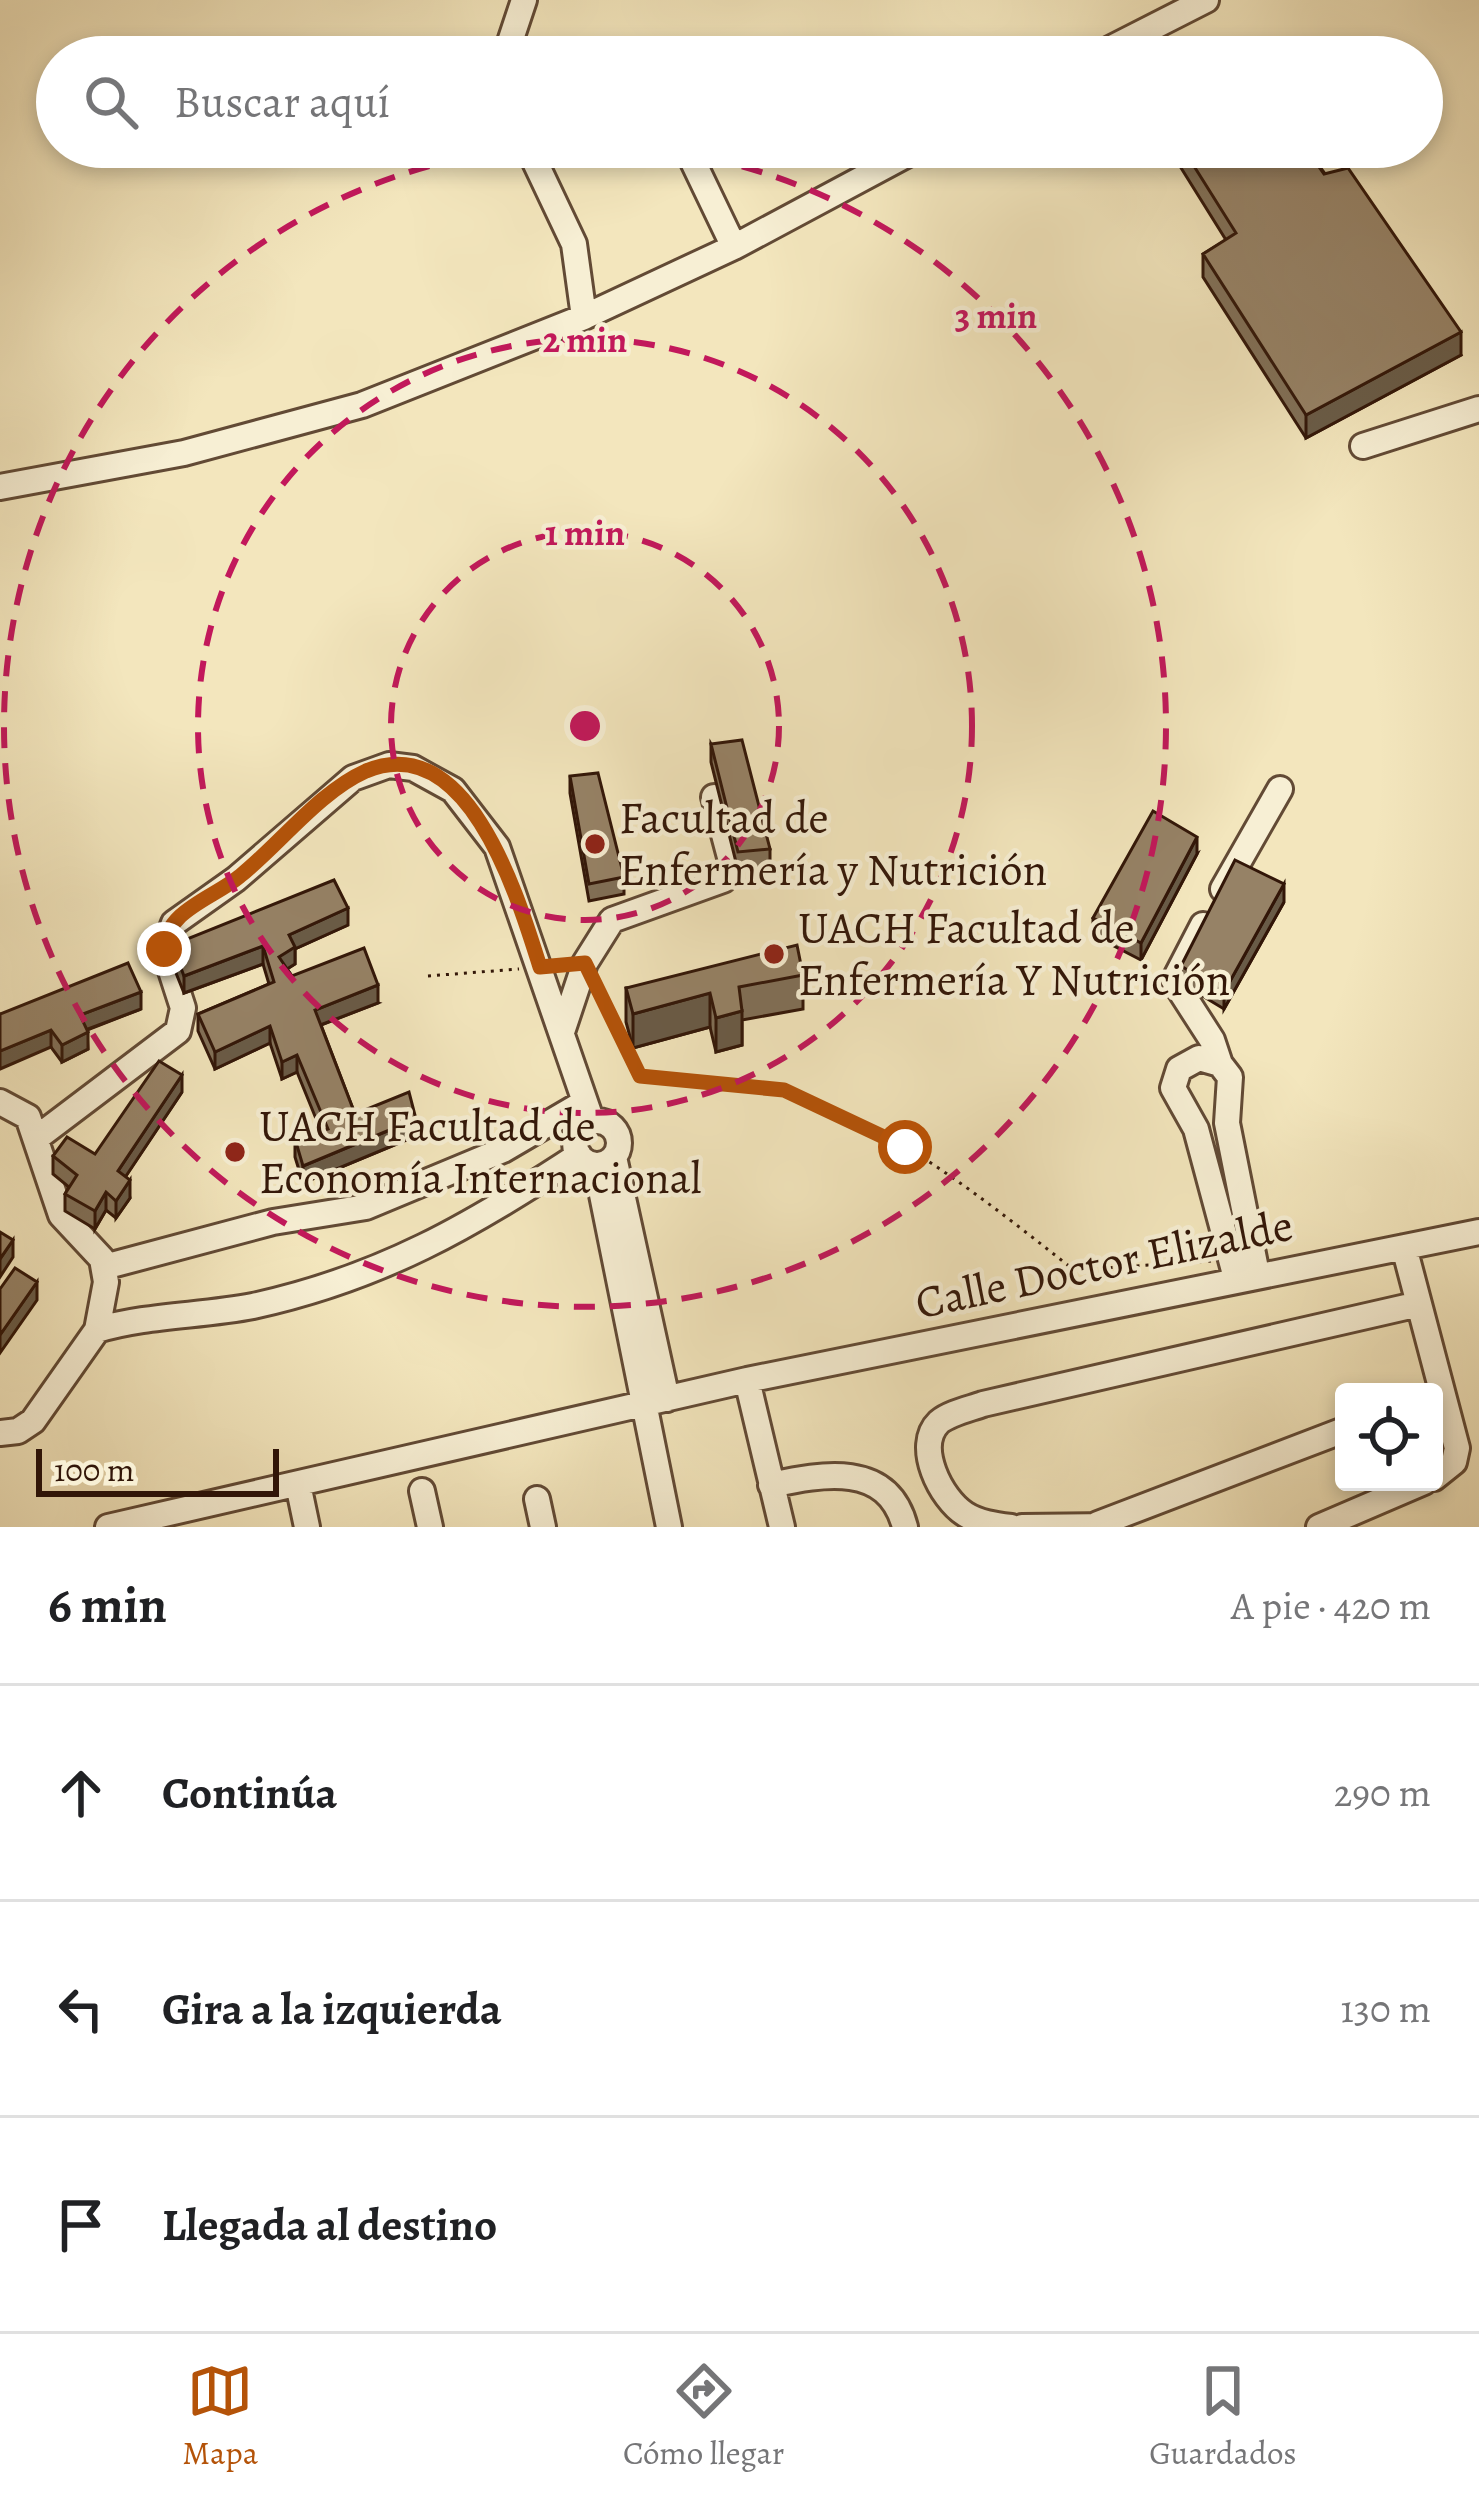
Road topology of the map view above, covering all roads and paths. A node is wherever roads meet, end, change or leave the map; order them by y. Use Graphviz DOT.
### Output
graph roads {
  1 [pos="524,0"];
  2 [pos="1206,0"];
  3 [pos="512,36"];
  4 [pos="1135,36"];
  5 [pos="539,168"];
  6 [pos="696,168"];
  7 [pos="882,168"];
  8 [pos="734,247"];
  9 [pos="584,317"];
  10 [pos="1479,409"];
  11 [pos="1363,446"];
  12 [pos="0,487"];
  13 [pos="1280,788"];
  14 [pos="714,797"];
  15 [pos="585,963"];
  16 [pos="540,967"];
  17 [pos="428,976"];
  18 [pos="562,1032"];
  19 [pos="1220,1064"];
  20 [pos="0,1102"];
  21 [pos="588,1112"];
  22 [pos="38,1137"];
  23 [pos="1231,1142"];
  24 [pos="1202,1149"];
  25 [pos="596,1159"];
  26 [pos="1227,1189"];
  27 [pos="1479,1232"];
  28 [pos="1404,1246"];
  29 [pos="104,1267"];
  30 [pos="1241,1270"];
  31 [pos="1419,1304"];
  32 [pos="97,1330"];
  33 [pos="747,1380"];
  34 [pos="1436,1383"];
  35 [pos="656,1401"];
  36 [pos="1443,1410"];
  37 [pos="0,1433"];
  38 [pos="1335,1434"];
  39 [pos="1443,1469"];
  40 [pos="298,1484"];
  41 [pos="771,1485"];
  42 [pos="422,1491"];
  43 [pos="1403,1491"];
  44 [pos="537,1499"];
  45 [pos="1106,1526"];
  46 [pos="109,1527"];
  47 [pos="308,1527"];
  48 [pos="430,1527"];
  49 [pos="543,1527"];
  50 [pos="669,1527"];
  51 [pos="782,1527"];
  52 [pos="905,1527"];
  53 [pos="1011,1527"];
  54 [pos="1022,1527"];
  55 [pos="1318,1527"];
  1 -- 3 [label="street"];
  2 -- 4 [label="street"];
  5 -- 9 [label="street"];
  6 -- 8 [label="street"];
  7 -- 8 [label="street"];
  8 -- 9 [label="street"];
  9 -- 12 [label="street"];
  10 -- 11 [label="street"];
  13 -- 19 [label="street"];
  14 -- 15 [label="street"];
  15 -- 18 [label="street"];
  15 -- 30 [label="path"];
  16 -- 17 [label="path"];
  16 -- 18 [label="street"];
  16 -- 22 [label="street"];
  18 -- 21 [label="street"];
  19 -- 23 [label="street"];
  19 -- 24 [label="street"];
  20 -- 22 [label="street"];
  21 -- 25 [label="street"];
  21 -- 25 [label="street"];
  21 -- 29 [label="street"];
  22 -- 29 [label="street"];
  23 -- 24 [label="street"];
  23 -- 26 [label="street"];
  24 -- 26 [label="street"];
  25 -- 32 [label="street"];
  25 -- 35 [label="street"];
  26 -- 30 [label="street"];
  27 -- 28 [label="street, Calle Doctor Elizalde"];
  28 -- 30 [label="street, Calle Doctor Elizalde"];
  28 -- 31 [label="street"];
  29 -- 32 [label="street"];
  30 -- 33 [label="street, Calle Doctor Elizalde"];
  31 -- 34 [label="street"];
  31 -- 53 [label="street"];
  32 -- 37 [label="street"];
  33 -- 35 [label="street, Calle Doctor Elizalde"];
  33 -- 41 [label="street"];
  35 -- 40 [label="street, Calle Doctor Elizalde"];
  35 -- 50 [label="street"];
  36 -- 39 [label="street"];
  38 -- 45 [label="street"];
  40 -- 46 [label="street, Calle Doctor Elizalde"];
  40 -- 47 [label="street"];
  41 -- 51 [label="street"];
  41 -- 52 [label="street"];
  42 -- 48 [label="street"];
  43 -- 55 [label="street"];
  44 -- 49 [label="street"];
  45 -- 54 [label="street"];
}
